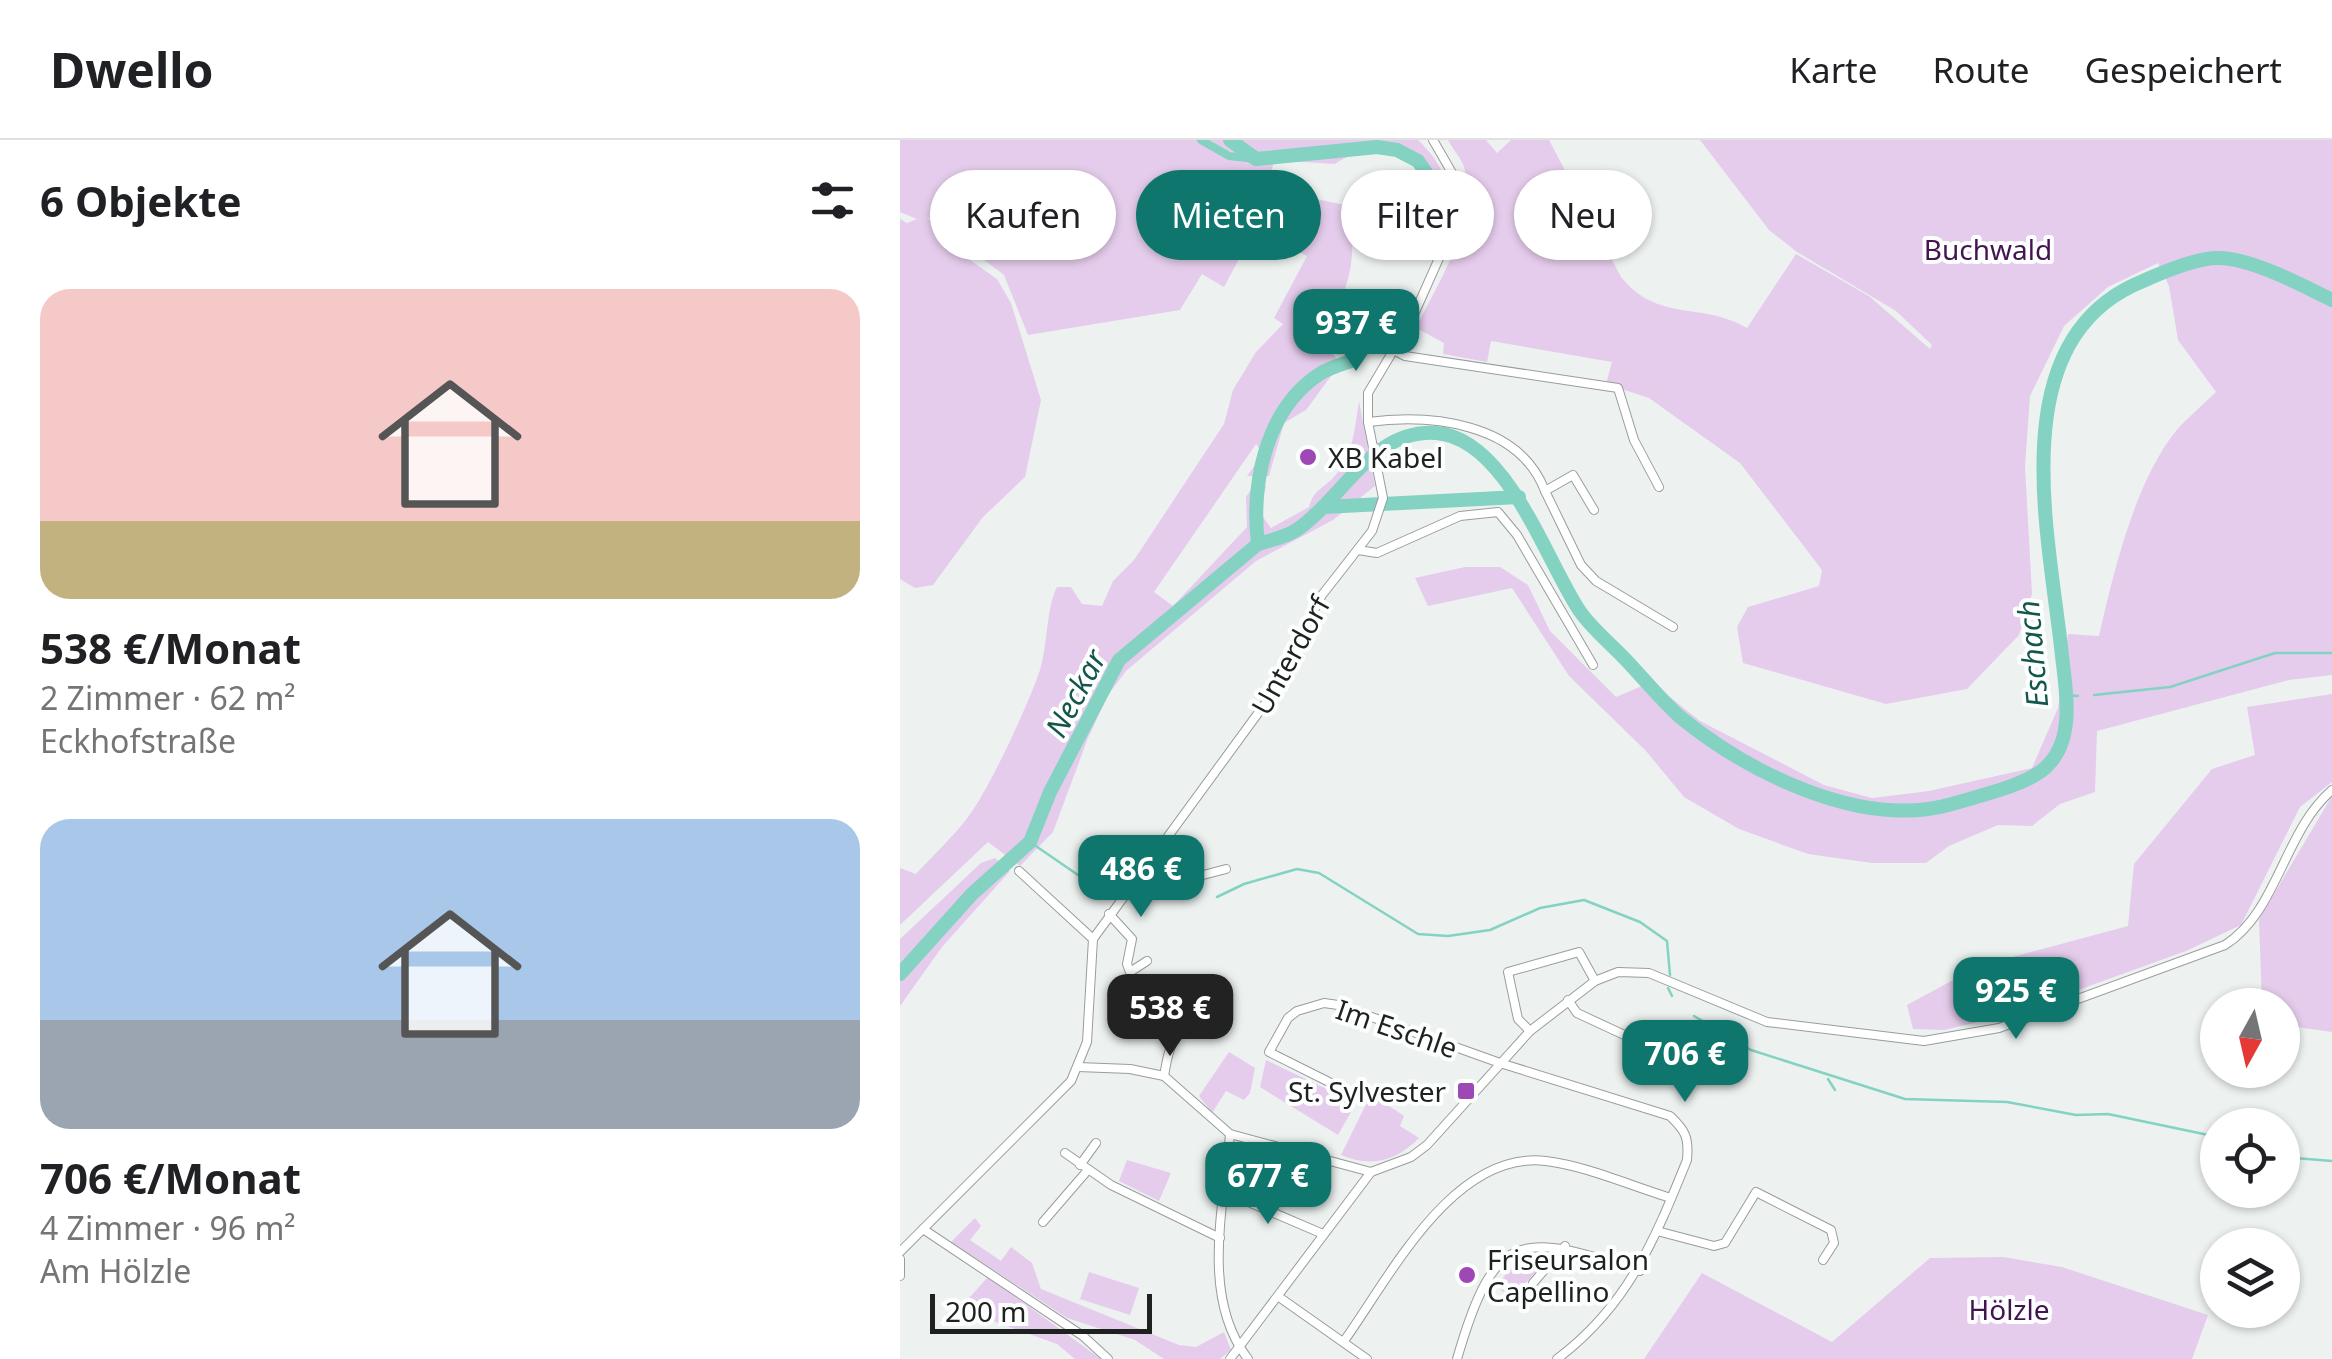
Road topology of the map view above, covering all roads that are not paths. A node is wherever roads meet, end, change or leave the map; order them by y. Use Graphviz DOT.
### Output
graph roads {
  1 [pos="1433,140"];
  2 [pos="1393,350"];
  3 [pos="1368,422"];
  4 [pos="1659,487"];
  5 [pos="1545,491"];
  6 [pos="1594,510"];
  7 [pos="1358,550"];
  8 [pos="1672,627"];
  9 [pos="1593,665"];
  10 [pos="2332,790"];
  11 [pos="1226,870"];
  12 [pos="1019,871"];
  13 [pos="1130,886"];
  14 [pos="1109,914"];
  15 [pos="1093,939"];
  16 [pos="1147,961"];
  17 [pos="1595,981"];
  18 [pos="1568,1000"];
  19 [pos="1211,1024"];
  20 [pos="1530,1031"];
  21 [pos="1633,1039"];
  22 [pos="1500,1063"];
  23 [pos="1078,1067"];
  24 [pos="1164,1076"];
  25 [pos="1335,1085"];
  26 [pos="1230,1134"];
  27 [pos="1096,1142"];
  28 [pos="1065,1153"];
  29 [pos="1083,1168"];
  30 [pos="1371,1172"];
  31 [pos="1225,1192"];
  32 [pos="1671,1198"];
  33 [pos="1043,1222"];
  34 [pos="923,1229"];
  35 [pos="1657,1231"];
  36 [pos="1323,1234"];
  37 [pos="1220,1238"];
  38 [pos="1564,1246"];
  39 [pos="900,1256"];
  40 [pos="1823,1260"];
  41 [pos="1640,1271"];
  42 [pos="900,1276"];
  43 [pos="1533,1283"];
  44 [pos="1279,1297"];
  45 [pos="1344,1341"];
  46 [pos="1239,1348"];
  47 [pos="1108,1359"];
  48 [pos="1230,1359"];
  49 [pos="1248,1359"];
  50 [pos="1367,1359"];
  51 [pos="1457,1359"];
  52 [pos="1557,1359"];
  1 -- 2 [label="street, Unterdorf"];
  2 -- 3 [label="street, Unterdorf"];
  2 -- 4 [label="street"];
  3 -- 5 [label="street"];
  3 -- 7 [label="street, Unterdorf"];
  5 -- 6 [label="street"];
  5 -- 8 [label="street"];
  7 -- 9 [label="street"];
  7 -- 13 [label="street, Unterdorf"];
  10 -- 17 [label="street"];
  11 -- 13 [label="street"];
  12 -- 15 [label="street"];
  13 -- 14 [label="street, Unterdorf"];
  14 -- 15 [label="street, Unterdorf"];
  14 -- 16 [label="street"];
  15 -- 23 [label="street"];
  17 -- 18 [label="street"];
  17 -- 20 [label="street"];
  18 -- 20 [label="street"];
  18 -- 21 [label="street"];
  19 -- 24 [label="street"];
  20 -- 22 [label="street"];
  22 -- 25 [label="street, Im Eschle"];
  22 -- 30 [label="street"];
  22 -- 32 [label="street"];
  23 -- 24 [label="street"];
  23 -- 34 [label="street"];
  24 -- 26 [label="street"];
  26 -- 30 [label="street"];
  26 -- 31 [label="street"];
  27 -- 29 [label="street"];
  28 -- 29 [label="street"];
  29 -- 33 [label="street"];
  29 -- 37 [label="street"];
  30 -- 36 [label="street"];
  31 -- 36 [label="street"];
  31 -- 37 [label="street"];
  32 -- 35 [label="street"];
  32 -- 45 [label="street"];
  34 -- 39 [label="street"];
  34 -- 47 [label="street"];
  35 -- 40 [label="street"];
  35 -- 41 [label="street"];
  36 -- 44 [label="street"];
  37 -- 46 [label="street"];
  38 -- 41 [label="street"];
  38 -- 43 [label="street"];
  38 -- 51 [label="street"];
  39 -- 42 [label="street"];
  41 -- 52 [label="street"];
  44 -- 45 [label="street"];
  44 -- 46 [label="street"];
  45 -- 50 [label="street"];
  46 -- 48 [label="street"];
  46 -- 49 [label="street"];
}
